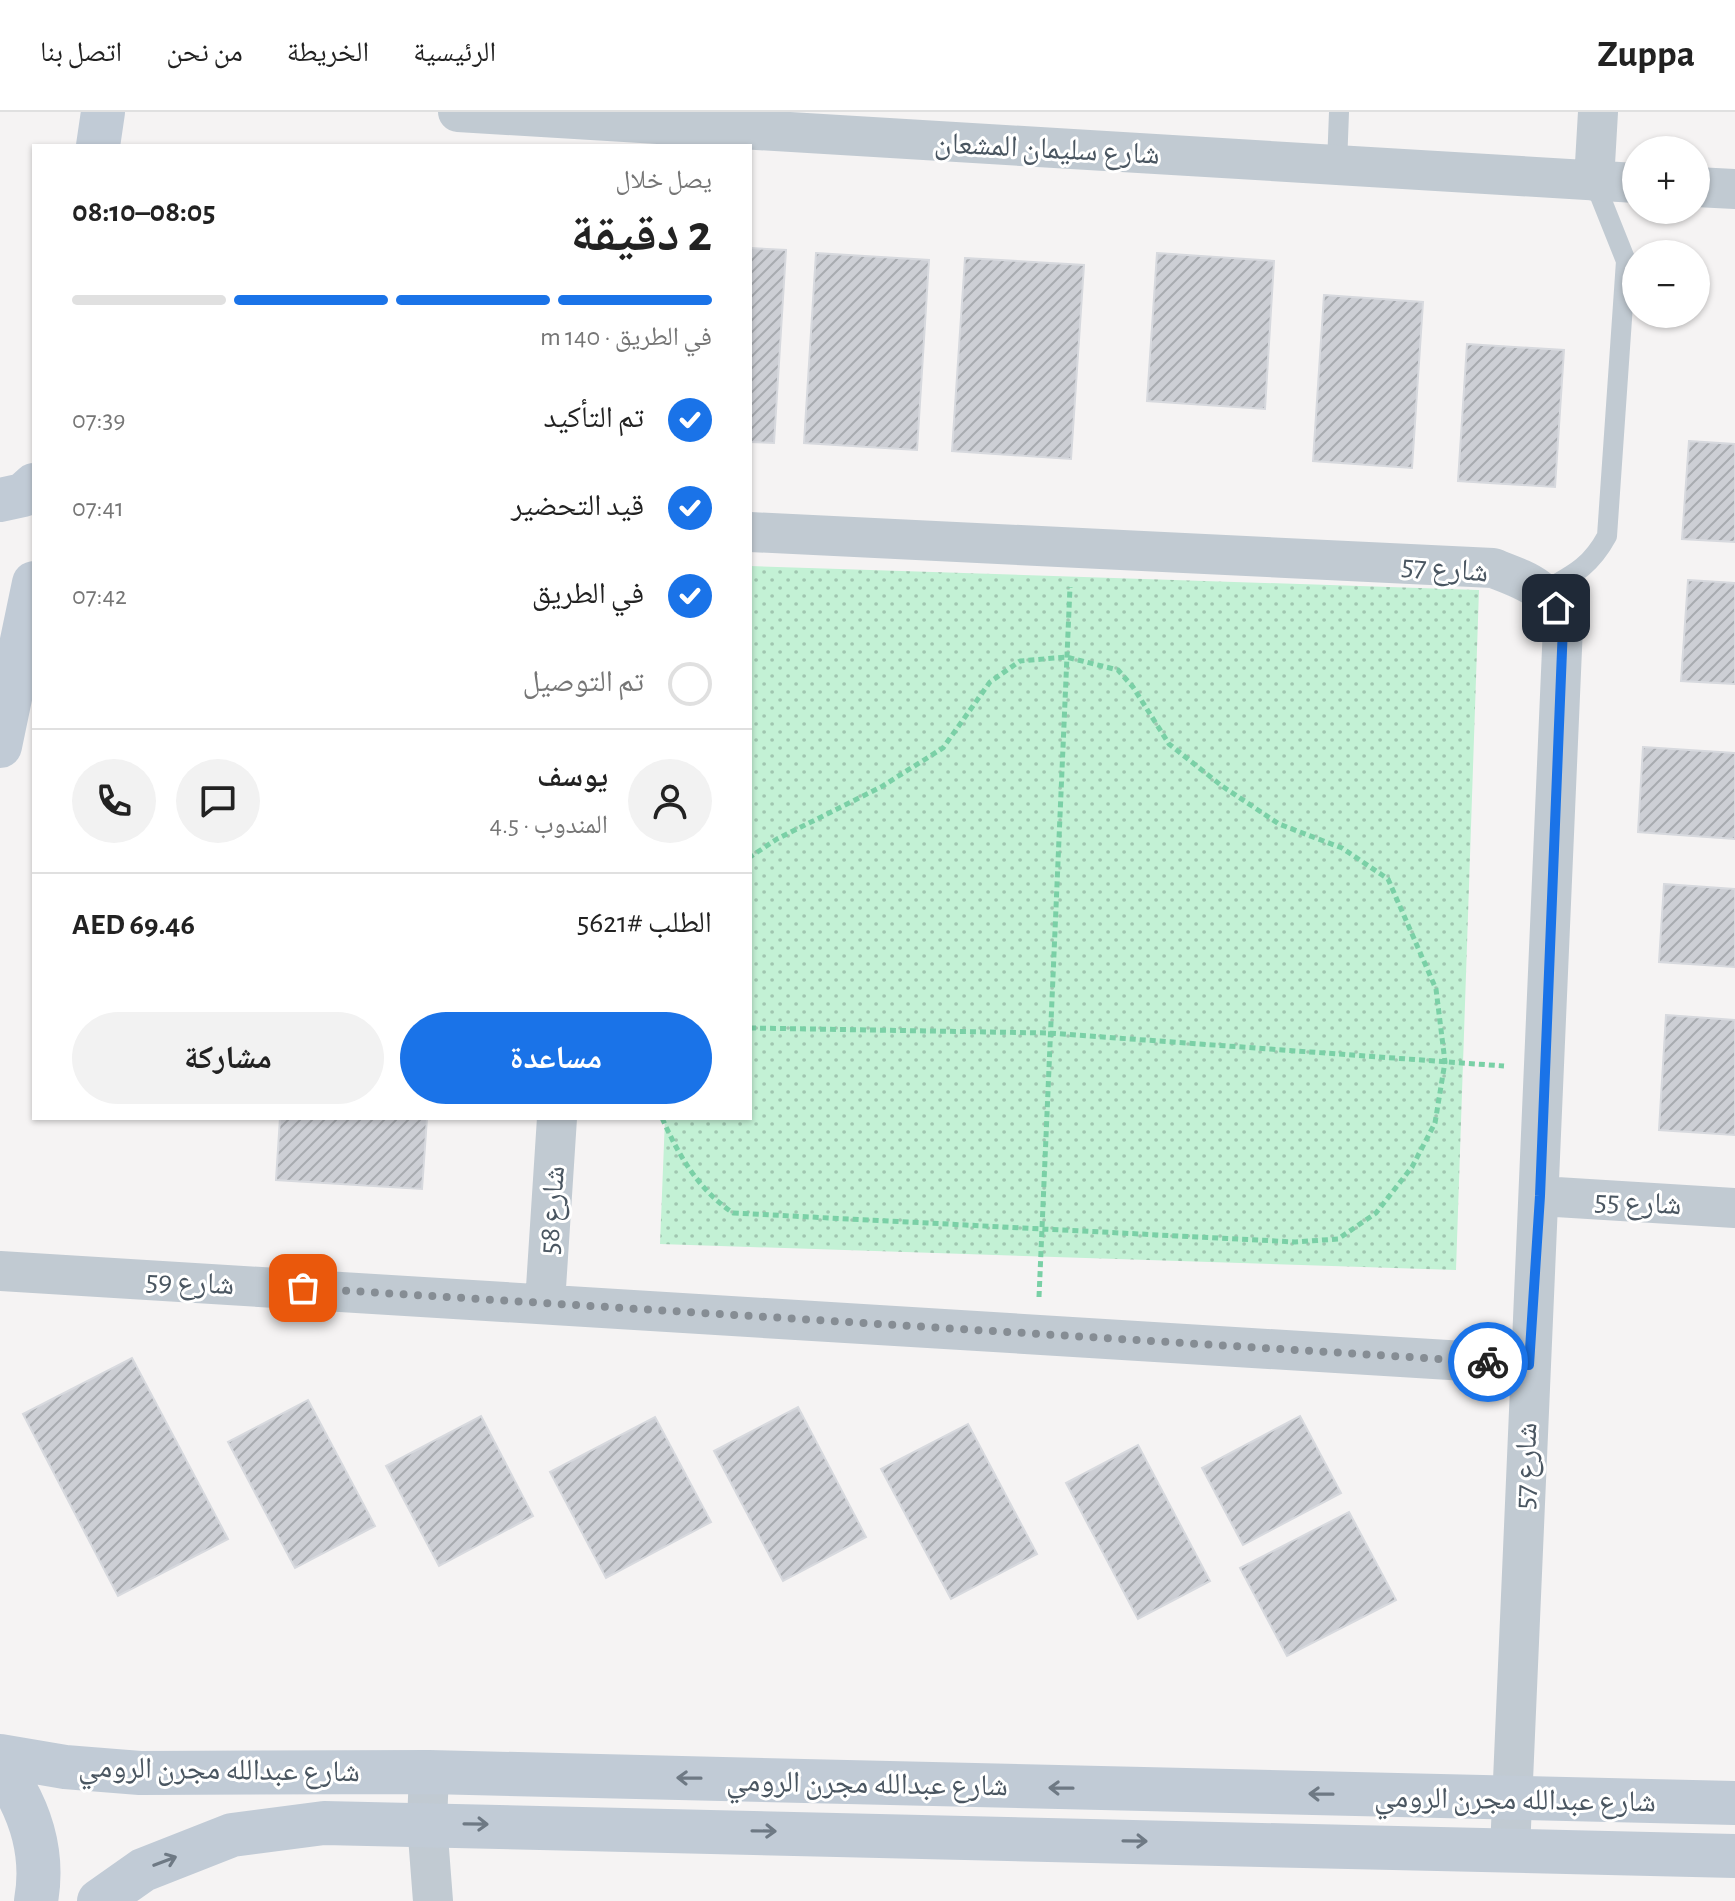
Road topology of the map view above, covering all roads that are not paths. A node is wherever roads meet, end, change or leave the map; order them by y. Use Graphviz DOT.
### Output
graph roads {
  1 [pos="103,112"];
  2 [pos="458,112"];
  3 [pos="1339,112"];
  4 [pos="1598,112"];
  5 [pos="628,134"];
  6 [pos="98,144"];
  7 [pos="1337,165"];
  8 [pos="1594,181"];
  9 [pos="1622,182"];
  10 [pos="1710,188"];
  11 [pos="1735,189"];
  12 [pos="32,487"];
  13 [pos="0,500"];
  14 [pos="752,532"];
  15 [pos="1544,591"];
  16 [pos="32,593"];
  17 [pos="0,746"];
  18 [pos="557,1120"];
  19 [pos="1540,1196"];
  20 [pos="1735,1208"];
  21 [pos="0,1271"];
  22 [pos="545,1303"];
  23 [pos="1529,1365"];
  24 [pos="0,1756"];
  25 [pos="0,1766"];
  26 [pos="429,1772"];
  27 [pos="1510,1799"];
  28 [pos="1735,1803"];
  29 [pos="427,1823"];
  30 [pos="1510,1850"];
  31 [pos="1735,1856"];
  32 [pos="36,1901"];
  33 [pos="99,1901"];
  34 [pos="433,1901"];
  1 -- 6 [label="main road"];
  2 -- 5 [label="street, شارع سليمان المشعان"];
  3 -- 7 [label="lane"];
  4 -- 8 [label="street"];
  5 -- 7 [label="street, شارع سليمان المشعان"];
  7 -- 8 [label="street, شارع سليمان المشعان"];
  8 -- 9 [label="street, شارع سليمان المشعان"];
  8 -- 15 [label="lane"];
  10 -- 11 [label="street"];
  12 -- 13 [label="main road"];
  14 -- 15 [label="street, شارع 57"];
  15 -- 19 [label="street, شارع 57"];
  16 -- 17 [label="main road"];
  18 -- 22 [label="street, شارع 58"];
  19 -- 20 [label="street, شارع 55"];
  19 -- 23 [label="street, شارع 57"];
  21 -- 22 [label="street, شارع 59"];
  22 -- 23 [label="street, شارع 59"];
  23 -- 27 [label="street, شارع 57"];
  24 -- 26 [label="main road, شارع عبدالله مجرن الرومي"];
  25 -- 32 [label="main road"];
  27 -- 26 [label="main road, شارع عبدالله مجرن الرومي, one-way"];
  26 -- 29 [label="street"];
  27 -- 28 [label="main road, شارع عبدالله مجرن الرومي"];
  27 -- 30 [label="street, شارع 57"];
  29 -- 30 [label="main road, شارع عبدالله مجرن الرومي, one-way"];
  33 -- 29 [label="main road, شارع عبدالله مجرن الرومي, one-way"];
  29 -- 34 [label="street"];
  30 -- 31 [label="main road, شارع عبدالله مجرن الرومي"];
}
